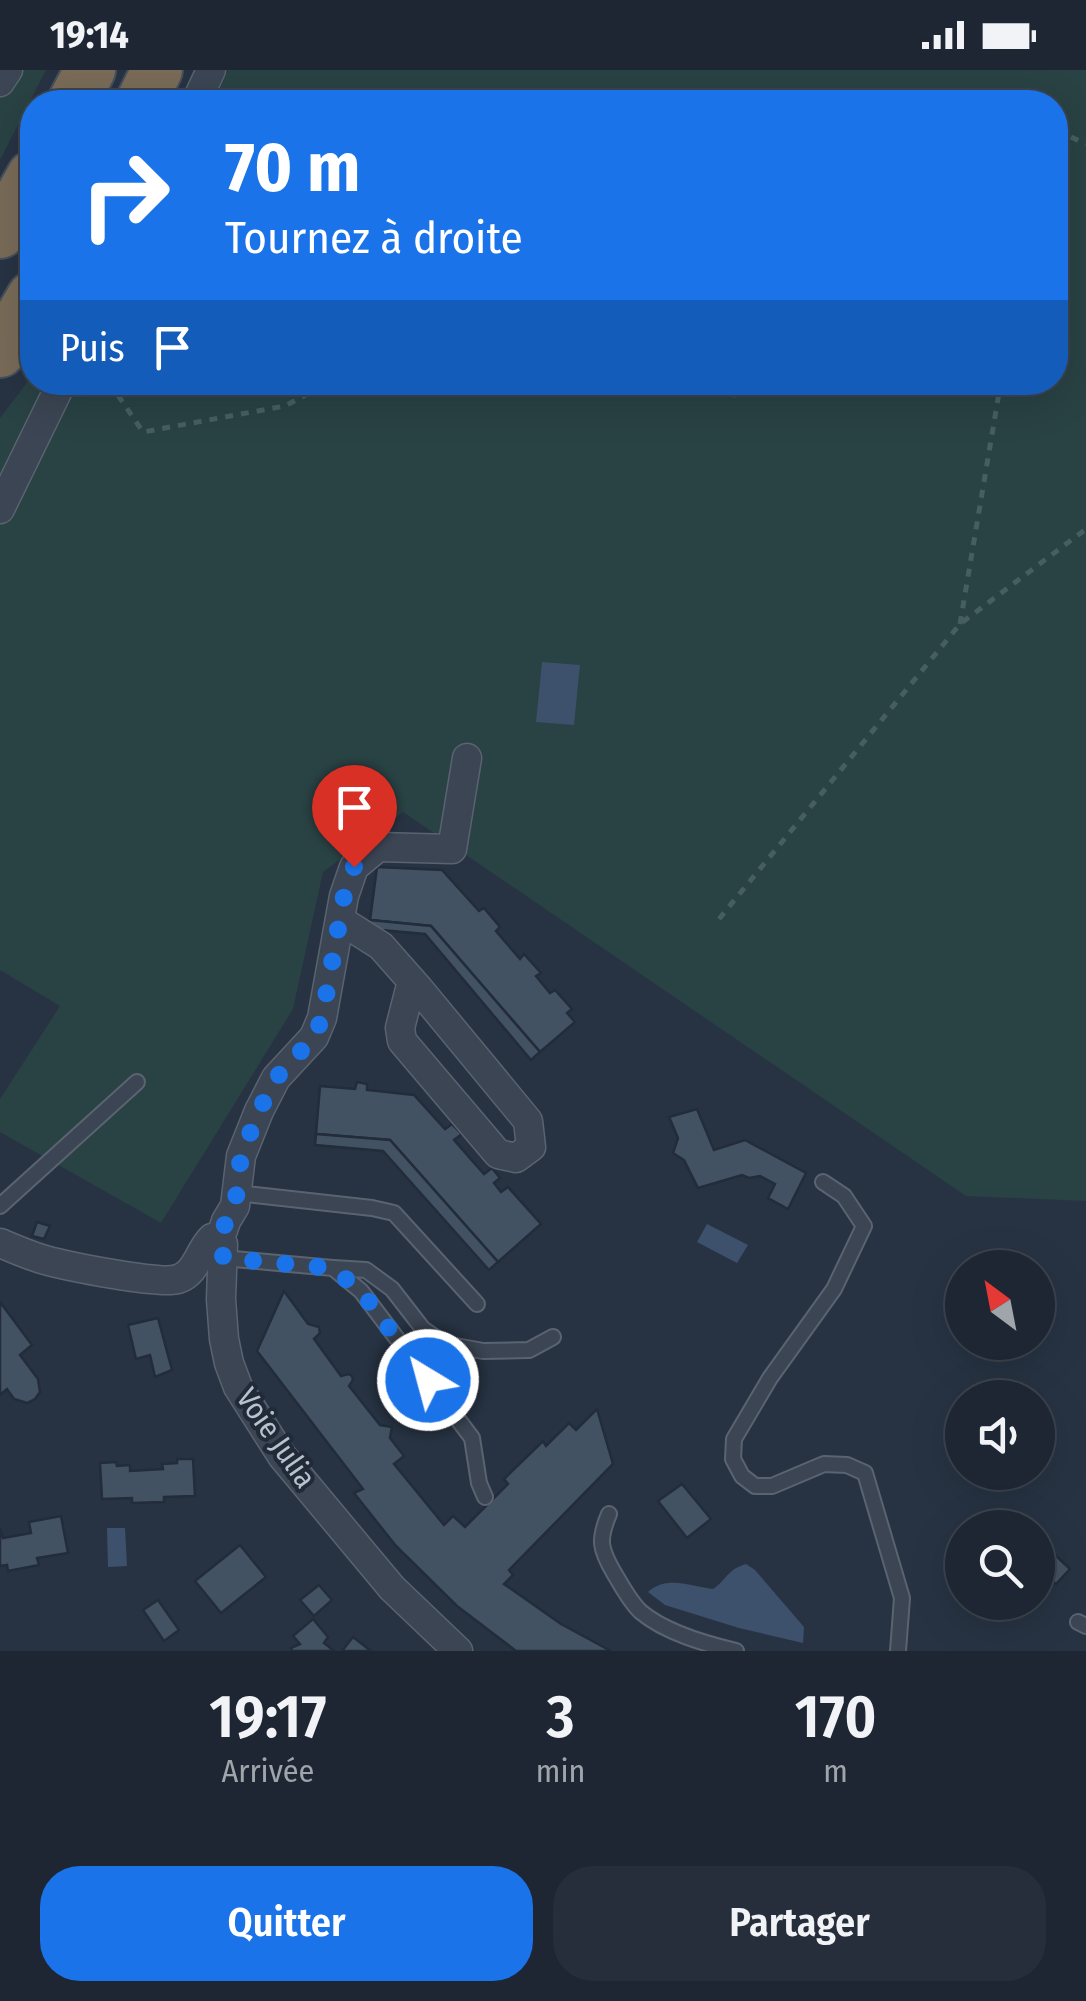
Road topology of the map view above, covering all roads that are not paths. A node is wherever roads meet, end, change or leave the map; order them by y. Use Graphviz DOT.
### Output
graph roads {
  1 [pos="8,70"];
  2 [pos="0,82"];
  3 [pos="20,197"];
  4 [pos="0,232"];
  5 [pos="20,318"];
  6 [pos="0,352"];
  7 [pos="56,395"];
  8 [pos="0,509"];
  9 [pos="467,758"];
  10 [pos="340,920"];
  11 [pos="412,982"];
  12 [pos="137,1082"];
  13 [pos="823,1182"];
  14 [pos="237,1193"];
  15 [pos="0,1206"];
  16 [pos="0,1243"];
  17 [pos="222,1248"];
  18 [pos="332,1268"];
  19 [pos="477,1304"];
  20 [pos="553,1337"];
  21 [pos="485,1497"];
  22 [pos="608,1514"];
  23 [pos="458,1651"];
  24 [pos="736,1651"];
  25 [pos="898,1651"];
  1 -- 2 [label="street"];
  3 -- 4 [label="highway"];
  5 -- 6 [label="highway"];
  7 -- 8 [label="street"];
  9 -- 10 [label="street"];
  10 -- 11 [label="street"];
  10 -- 14 [label="street"];
  11 -- 11 [label="street"];
  12 -- 15 [label="lane"];
  13 -- 25 [label="lane"];
  14 -- 17 [label="street"];
  14 -- 19 [label="lane"];
  16 -- 17 [label="street"];
  17 -- 18 [label="lane"];
  17 -- 23 [label="street, Voie Julia"];
  18 -- 20 [label="lane"];
  18 -- 21 [label="lane"];
  22 -- 24 [label="lane"];
}
